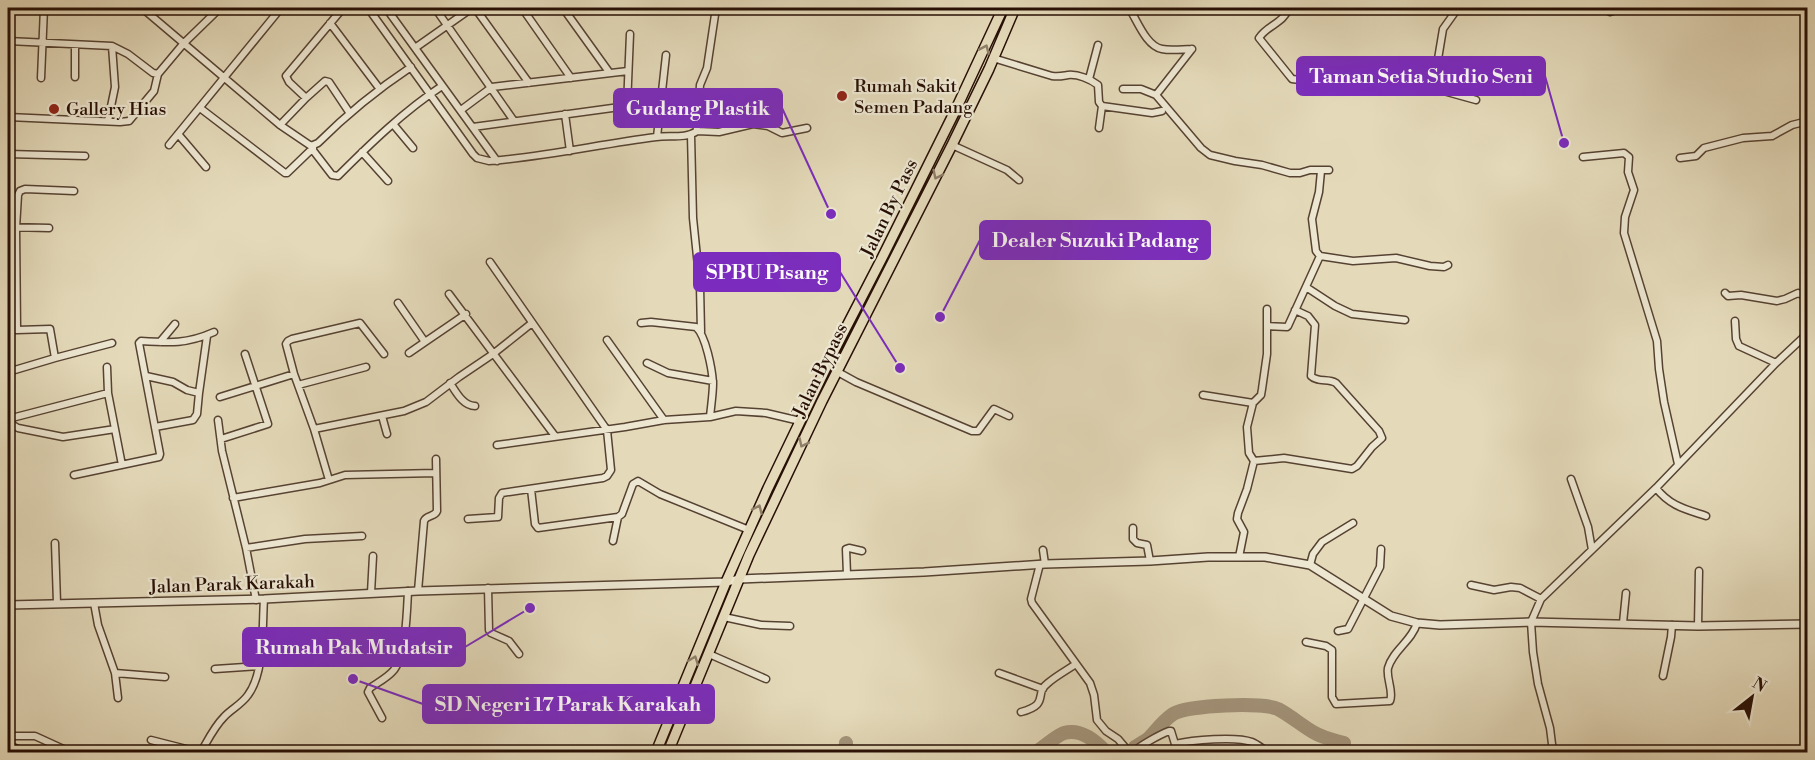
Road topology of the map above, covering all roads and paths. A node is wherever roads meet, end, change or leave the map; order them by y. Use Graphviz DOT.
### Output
graph roads {
  1 [pos="44,8"];
  2 [pos="142,8"];
  3 [pos="281,8"];
  4 [pos="343,8"];
  5 [pos="368,8"];
  6 [pos="386,8"];
  7 [pos="435,8"];
  8 [pos="474,8"];
  9 [pos="522,8"];
  10 [pos="563,8"];
  11 [pos="716,8"];
  12 [pos="1003,8"];
  13 [pos="1016,8"];
  14 [pos="1129,8"];
  15 [pos="1289,8"];
  16 [pos="1458,8"];
  17 [pos="1604,8"];
  18 [pos="1615,8"];
  19 [pos="216,9"];
  20 [pos="330,23"];
  21 [pos="447,25"];
  22 [pos="630,34"];
  23 [pos="8,41"];
  24 [pos="42,43"];
  25 [pos="184,43"];
  26 [pos="75,45"];
  27 [pos="1098,45"];
  28 [pos="112,46"];
  29 [pos="415,48"];
  30 [pos="666,55"];
  31 [pos="993,58"];
  32 [pos="411,67"];
  33 [pos="628,71"];
  34 [pos="609,72"];
  35 [pos="158,74"];
  36 [pos="75,77"];
  37 [pos="225,77"];
  38 [pos="41,78"];
  39 [pos="572,78"];
  40 [pos="1089,79"];
  41 [pos="1300,80"];
  42 [pos="529,83"];
  43 [pos="442,86"];
  44 [pos="492,87"];
  45 [pos="379,88"];
  46 [pos="1123,89"];
  47 [pos="430,94"];
  48 [pos="1156,95"];
  49 [pos="306,98"];
  50 [pos="1476,100"];
  51 [pos="661,104"];
  52 [pos="627,106"];
  53 [pos="1102,106"];
  54 [pos="200,108"];
  55 [pos="461,110"];
  56 [pos="1162,111"];
  57 [pos="349,112"];
  58 [pos="565,114"];
  59 [pos="8,117"];
  60 [pos="108,121"];
  61 [pos="514,121"];
  62 [pos="1808,121"];
  63 [pos="393,124"];
  64 [pos="280,125"];
  65 [pos="473,127"];
  66 [pos="807,128"];
  67 [pos="1099,128"];
  68 [pos="694,133"];
  69 [pos="178,134"];
  70 [pos="657,137"];
  71 [pos="318,143"];
  72 [pos="169,145"];
  73 [pos="952,145"];
  74 [pos="413,148"];
  75 [pos="312,149"];
  76 [pos="936,150"];
  77 [pos="570,151"];
  78 [pos="362,152"];
  79 [pos="8,154"];
  80 [pos="947,155"];
  81 [pos="85,156"];
  82 [pos="1583,157"];
  83 [pos="1680,158"];
  84 [pos="497,161"];
  85 [pos="206,167"];
  86 [pos="1329,170"];
  87 [pos="1321,171"];
  88 [pos="388,180"];
  89 [pos="1019,180"];
  90 [pos="74,191"];
  91 [pos="8,227"];
  92 [pos="16,228"];
  93 [pos="49,228"];
  94 [pos="1320,256"];
  95 [pos="490,262"];
  96 [pos="1448,265"];
  97 [pos="700,286"];
  98 [pos="735,286"];
  99 [pos="1306,287"];
  100 [pos="1725,293"];
  101 [pos="449,294"];
  102 [pos="1808,297"];
  103 [pos="398,303"];
  104 [pos="1267,309"];
  105 [pos="1295,310"];
  106 [pos="466,314"];
  107 [pos="1405,320"];
  108 [pos="1735,321"];
  109 [pos="532,322"];
  110 [pos="641,323"];
  111 [pos="175,324"];
  112 [pos="1267,326"];
  113 [pos="8,328"];
  114 [pos="17,330"];
  115 [pos="214,332"];
  116 [pos="701,332"];
  117 [pos="1808,333"];
  118 [pos="207,336"];
  119 [pos="607,340"];
  120 [pos="160,342"];
  121 [pos="425,342"];
  122 [pos="112,343"];
  123 [pos="409,353"];
  124 [pos="245,354"];
  125 [pos="384,354"];
  126 [pos="493,354"];
  127 [pos="55,358"];
  128 [pos="647,363"];
  129 [pos="1776,363"];
  130 [pos="107,367"];
  131 [pos="366,367"];
  132 [pos="836,371"];
  133 [pos="8,372"];
  134 [pos="294,374"];
  135 [pos="146,376"];
  136 [pos="713,381"];
  137 [pos="450,383"];
  138 [pos="298,385"];
  139 [pos="255,386"];
  140 [pos="108,393"];
  141 [pos="199,393"];
  142 [pos="1203,395"];
  143 [pos="220,398"];
  144 [pos="1253,403"];
  145 [pos="475,406"];
  146 [pos="382,416"];
  147 [pos="1009,416"];
  148 [pos="710,417"];
  149 [pos="218,420"];
  150 [pos="664,420"];
  151 [pos="8,421"];
  152 [pos="800,421"];
  153 [pos="155,427"];
  154 [pos="115,429"];
  155 [pos="314,429"];
  156 [pos="607,430"];
  157 [pos="387,434"];
  158 [pos="555,436"];
  159 [pos="221,439"];
  160 [pos="497,445"];
  161 [pos="436,459"];
  162 [pos="1254,461"];
  163 [pos="1678,464"];
  164 [pos="122,465"];
  165 [pos="436,473"];
  166 [pos="74,475"];
  167 [pos="1571,479"];
  168 [pos="329,480"];
  169 [pos="1656,488"];
  170 [pos="531,489"];
  171 [pos="233,498"];
  172 [pos="1706,516"];
  173 [pos="618,517"];
  174 [pos="468,519"];
  175 [pos="1353,523"];
  176 [pos="1133,528"];
  177 [pos="749,530"];
  178 [pos="362,536"];
  179 [pos="613,541"];
  180 [pos="55,543"];
  181 [pos="246,548"];
  182 [pos="1381,549"];
  183 [pos="1043,550"];
  184 [pos="1592,550"];
  185 [pos="862,551"];
  186 [pos="373,556"];
  187 [pos="1239,556"];
  188 [pos="1150,561"];
  189 [pos="1042,564"];
  190 [pos="1310,566"];
  191 [pos="1699,571"];
  192 [pos="847,574"];
  193 [pos="740,579"];
  194 [pos="726,582"];
  195 [pos="1471,585"];
  196 [pos="488,588"];
  197 [pos="408,591"];
  198 [pos="418,591"];
  199 [pos="371,593"];
  200 [pos="1626,593"];
  201 [pos="1364,598"];
  202 [pos="260,599"];
  203 [pos="1541,599"];
  204 [pos="57,603"];
  205 [pos="94,603"];
  206 [pos="8,605"];
  207 [pos="724,617"];
  208 [pos="1531,622"];
  209 [pos="1417,623"];
  210 [pos="1623,623"];
  211 [pos="1808,624"];
  212 [pos="1672,625"];
  213 [pos="790,626"];
  214 [pos="1698,626"];
  215 [pos="1338,631"];
  216 [pos="1306,642"];
  217 [pos="308,652"];
  218 [pos="519,654"];
  219 [pos="709,654"];
  220 [pos="259,658"];
  221 [pos="1076,664"];
  222 [pos="258,666"];
  223 [pos="214,669"];
  224 [pos="115,673"];
  225 [pos="999,673"];
  226 [pos="1663,676"];
  227 [pos="165,678"];
  228 [pos="766,679"];
  229 [pos="1043,689"];
  230 [pos="118,698"];
  231 [pos="1021,711"];
  232 [pos="382,718"];
  233 [pos="8,736"];
  234 [pos="152,740"];
  235 [pos="8,746"];
  236 [pos="1130,752"];
  237 [pos="9,753"];
  238 [pos="25,753"];
  239 [pos="70,753"];
  240 [pos="200,753"];
  241 [pos="656,753"];
  242 [pos="668,753"];
  243 [pos="1268,753"];
  244 [pos="1553,753"];
  1 -- 24 [label="street"];
  2 -- 25 [label="street"];
  3 -- 37 [label="street"];
  4 -- 20 [label="street"];
  5 -- 32 [label="street"];
  6 -- 29 [label="street"];
  7 -- 21 [label="street"];
  8 -- 21 [label="street"];
  8 -- 42 [label="street"];
  9 -- 39 [label="street"];
  10 -- 34 [label="street"];
  11 -- 68 [label="street"];
  76 -- 12 [label="highway, Jalan By Pass, one-way"];
  13 -- 31 [label="highway, Jalan Bypass"];
  14 -- 48 [label="street"];
  15 -- 41 [label="street"];
  16 -- 50 [label="street"];
  17 -- 18 [label="street"];
  19 -- 25 [label="street"];
  20 -- 45 [label="street"];
  20 -- 49 [label="street"];
  21 -- 29 [label="street"];
  21 -- 44 [label="street"];
  22 -- 33 [label="street"];
  23 -- 24 [label="street"];
  24 -- 26 [label="street"];
  24 -- 38 [label="street"];
  25 -- 35 [label="street"];
  25 -- 37 [label="street"];
  26 -- 28 [label="street"];
  26 -- 36 [label="street"];
  27 -- 40 [label="street"];
  28 -- 35 [label="street"];
  28 -- 60 [label="street"];
  29 -- 43 [label="street"];
  30 -- 51 [label="street"];
  31 -- 40 [label="street"];
  31 -- 73 [label="highway, Jalan Bypass"];
  32 -- 45 [label="street"];
  32 -- 47 [label="street"];
  33 -- 34 [label="street"];
  33 -- 52 [label="street"];
  34 -- 39 [label="street"];
  35 -- 60 [label="street"];
  37 -- 54 [label="street"];
  37 -- 64 [label="street"];
  39 -- 42 [label="street"];
  40 -- 53 [label="street"];
  42 -- 44 [label="street"];
  43 -- 47 [label="street"];
  43 -- 55 [label="street"];
  44 -- 55 [label="street"];
  44 -- 61 [label="street"];
  45 -- 57 [label="street"];
  46 -- 48 [label="street"];
  47 -- 63 [label="street"];
  47 -- 84 [label="street"];
  48 -- 87 [label="street"];
  49 -- 57 [label="street"];
  49 -- 64 [label="street"];
  51 -- 52 [label="street"];
  51 -- 70 [label="street"];
  52 -- 58 [label="street"];
  53 -- 56 [label="street"];
  53 -- 67 [label="street"];
  54 -- 69 [label="street"];
  54 -- 75 [label="street"];
  55 -- 65 [label="street"];
  57 -- 71 [label="street"];
  58 -- 61 [label="street"];
  58 -- 77 [label="street"];
  59 -- 60 [label="street"];
  61 -- 65 [label="street"];
  62 -- 83 [label="street"];
  63 -- 74 [label="street"];
  63 -- 78 [label="street"];
  64 -- 71 [label="street"];
  65 -- 84 [label="street"];
  66 -- 68 [label="street"];
  68 -- 70 [label="street"];
  68 -- 97 [label="street"];
  69 -- 72 [label="street"];
  69 -- 85 [label="street"];
  70 -- 77 [label="street"];
  71 -- 75 [label="street"];
  73 -- 80 [label="highway, Jalan Bypass"];
  73 -- 89 [label="street"];
  75 -- 78 [label="street"];
  76 -- 80 [label="highway"];
  76 -- 152 [label="highway, Jalan By Pass"];
  77 -- 84 [label="street"];
  78 -- 88 [label="street"];
  79 -- 81 [label="street"];
  80 -- 132 [label="highway, Jalan Bypass, one-way"];
  82 -- 163 [label="street"];
  86 -- 87 [label="street"];
  87 -- 94 [label="street"];
  90 -- 92 [label="street"];
  91 -- 92 [label="street"];
  92 -- 93 [label="street"];
  92 -- 114 [label="street"];
  94 -- 96 [label="street"];
  94 -- 99 [label="street"];
  95 -- 109 [label="street"];
  97 -- 98 [label="street"];
  97 -- 116 [label="street"];
  99 -- 105 [label="street"];
  99 -- 107 [label="street"];
  100 -- 102 [label="street"];
  101 -- 106 [label="street"];
  103 -- 121 [label="street"];
  104 -- 112 [label="street"];
  105 -- 112 [label="street"];
  105 -- 162 [label="street"];
  106 -- 121 [label="street"];
  106 -- 126 [label="street"];
  108 -- 129 [label="street"];
  109 -- 126 [label="street"];
  109 -- 156 [label="street"];
  110 -- 116 [label="street"];
  111 -- 120 [label="street"];
  112 -- 144 [label="street"];
  113 -- 114 [label="street"];
  114 -- 127 [label="street"];
  115 -- 118 [label="street"];
  116 -- 136 [label="street"];
  117 -- 129 [label="street"];
  118 -- 120 [label="street"];
  118 -- 141 [label="street"];
  119 -- 150 [label="street"];
  120 -- 135 [label="street"];
  121 -- 123 [label="street"];
  122 -- 127 [label="street"];
  124 -- 139 [label="street"];
  125 -- 134 [label="street"];
  126 -- 137 [label="street"];
  126 -- 158 [label="street"];
  127 -- 133 [label="street"];
  128 -- 136 [label="street"];
  129 -- 163 [label="street"];
  130 -- 140 [label="street"];
  131 -- 138 [label="street"];
  132 -- 147 [label="street"];
  132 -- 193 [label="highway, Jalan Bypass, one-way"];
  134 -- 138 [label="street"];
  134 -- 139 [label="street"];
  135 -- 141 [label="street"];
  135 -- 153 [label="street"];
  136 -- 148 [label="street"];
  137 -- 145 [label="street"];
  137 -- 146 [label="street"];
  138 -- 155 [label="street"];
  139 -- 143 [label="street"];
  139 -- 159 [label="street"];
  140 -- 151 [label="street"];
  140 -- 154 [label="street"];
  141 -- 153 [label="street"];
  142 -- 144 [label="street"];
  144 -- 162 [label="street"];
  146 -- 155 [label="street"];
  146 -- 157 [label="street"];
  148 -- 150 [label="street"];
  148 -- 152 [label="street"];
  149 -- 159 [label="street"];
  150 -- 156 [label="street"];
  151 -- 154 [label="street"];
  177 -- 152 [label="highway, Jalan Bypass, one-way"];
  153 -- 164 [label="street"];
  154 -- 164 [label="street"];
  155 -- 168 [label="street"];
  156 -- 158 [label="street"];
  156 -- 170 [label="street"];
  158 -- 160 [label="street"];
  159 -- 171 [label="street"];
  161 -- 165 [label="street"];
  162 -- 187 [label="street"];
  163 -- 169 [label="street"];
  164 -- 166 [label="street"];
  165 -- 168 [label="street"];
  165 -- 198 [label="street"];
  167 -- 184 [label="street"];
  168 -- 171 [label="street"];
  169 -- 172 [label="street"];
  169 -- 184 [label="street"];
  170 -- 173 [label="street"];
  170 -- 174 [label="street"];
  171 -- 181 [label="street"];
  173 -- 177 [label="street"];
  173 -- 179 [label="street"];
  175 -- 190 [label="street"];
  176 -- 188 [label="street"];
  177 -- 194 [label="highway, Jalan Bypass"];
  178 -- 181 [label="street"];
  180 -- 204 [label="street"];
  181 -- 202 [label="street"];
  182 -- 201 [label="street"];
  183 -- 189 [label="street"];
  184 -- 203 [label="street"];
  185 -- 192 [label="street"];
  186 -- 199 [label="street"];
  187 -- 188 [label="street, Jalan Parak Karakah"];
  187 -- 190 [label="street, Jalan Parak Karakah"];
  188 -- 189 [label="street, Jalan Parak Karakah"];
  189 -- 192 [label="street, Jalan Parak Karakah"];
  189 -- 221 [label="street"];
  190 -- 201 [label="street, Jalan Parak Karakah"];
  191 -- 214 [label="street"];
  192 -- 193 [label="street, Jalan Parak Karakah"];
  193 -- 194 [label="street, Jalan Parak Karakah"];
  193 -- 207 [label="highway, Jalan Bypass"];
  194 -- 196 [label="street, Jalan Parak Karakah"];
  241 -- 194 [label="highway, Jalan Bypass, one-way"];
  195 -- 203 [label="street"];
  196 -- 198 [label="street, Jalan Parak Karakah"];
  196 -- 218 [label="street"];
  197 -- 198 [label="street, Jalan Parak Karakah"];
  197 -- 199 [label="street, Jalan Parak Karakah"];
  197 -- 232 [label="street"];
  199 -- 202 [label="street, Jalan Parak Karakah"];
  200 -- 210 [label="street"];
  201 -- 209 [label="street, Jalan Parak Karakah"];
  201 -- 215 [label="street"];
  202 -- 205 [label="street, Jalan Parak Karakah"];
  202 -- 220 [label="street"];
  203 -- 208 [label="street"];
  204 -- 205 [label="street, Jalan Parak Karakah"];
  204 -- 206 [label="street, Jalan Parak Karakah"];
  205 -- 224 [label="street"];
  207 -- 213 [label="street"];
  207 -- 219 [label="highway, Jalan Bypass"];
  208 -- 209 [label="street, Jalan Parak Karakah"];
  208 -- 210 [label="street, Jalan Parak Karakah"];
  208 -- 244 [label="street"];
  209 -- 216 [label="street"];
  210 -- 212 [label="street, Jalan Parak Karakah"];
  211 -- 214 [label="street, Jalan Parak Karakah"];
  212 -- 214 [label="street, Jalan Parak Karakah"];
  212 -- 226 [label="street"];
  217 -- 220 [label="street"];
  219 -- 228 [label="street"];
  219 -- 242 [label="highway, Jalan Bypass"];
  220 -- 222 [label="street"];
  221 -- 229 [label="street"];
  221 -- 236 [label="street"];
  222 -- 223 [label="street"];
  222 -- 240 [label="street"];
  224 -- 227 [label="street"];
  224 -- 230 [label="street"];
  225 -- 229 [label="street"];
  229 -- 231 [label="street"];
  233 -- 239 [label="street"];
  234 -- 240 [label="street"];
  235 -- 237 [label="street"];
  235 -- 238 [label="street"];
  236 -- 243 [label="street"];
}
